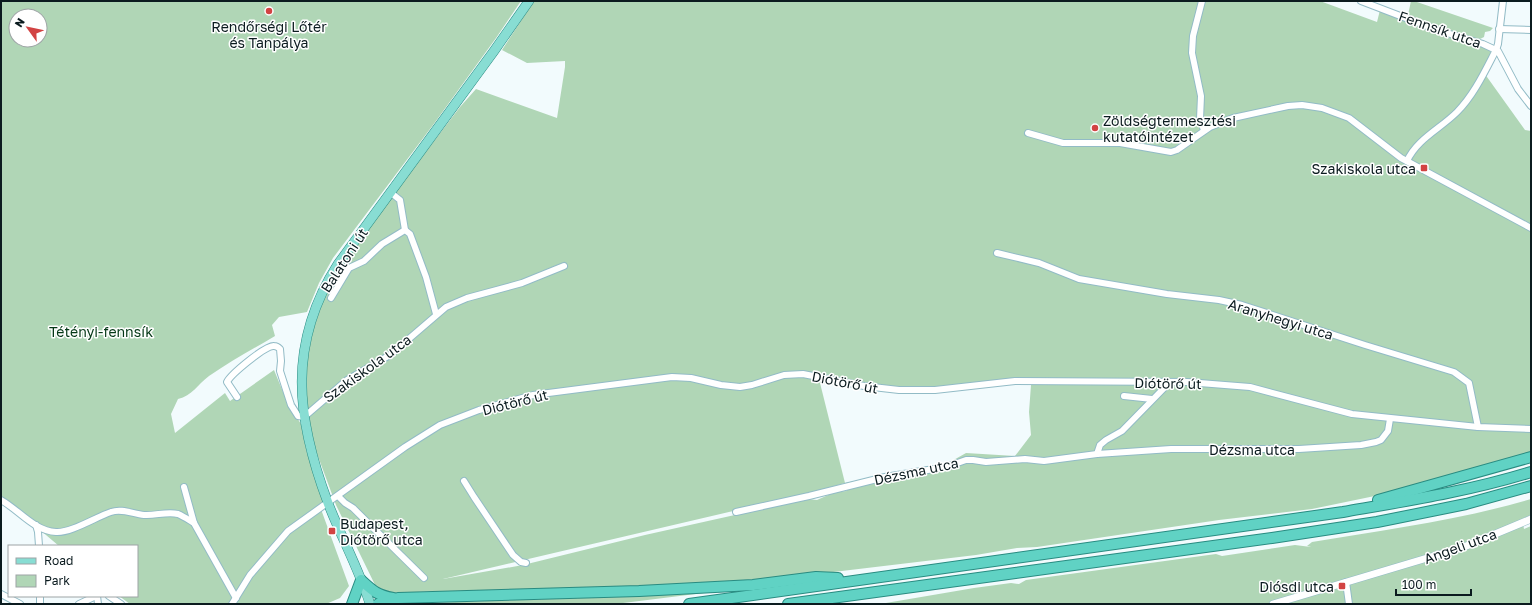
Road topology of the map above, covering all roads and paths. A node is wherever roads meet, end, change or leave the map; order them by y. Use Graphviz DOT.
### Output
graph roads {
  1 [pos="529,1"];
  2 [pos="1202,1"];
  3 [pos="1361,1"];
  4 [pos="1503,1"];
  5 [pos="1500,29"];
  6 [pos="1531,30"];
  7 [pos="1496,50"];
  8 [pos="1531,106"];
  9 [pos="1204,130"];
  10 [pos="1028,133"];
  11 [pos="1407,161"];
  12 [pos="390,192"];
  13 [pos="1531,228"];
  14 [pos="405,230"];
  15 [pos="997,253"];
  16 [pos="564,266"];
  17 [pos="331,298"];
  18 [pos="436,314"];
  19 [pos="1169,383"];
  20 [pos="1124,396"];
  21 [pos="237,397"];
  22 [pos="1152,399"];
  23 [pos="304,417"];
  24 [pos="1390,419"];
  25 [pos="1478,427"];
  26 [pos="1531,429"];
  27 [pos="1097,454"];
  28 [pos="1531,457"];
  29 [pos="1531,472"];
  30 [pos="464,481"];
  31 [pos="1531,486"];
  32 [pos="184,487"];
  33 [pos="338,496"];
  34 [pos="1,500"];
  35 [pos="328,503"];
  36 [pos="736,512"];
  37 [pos="1343,512"];
  38 [pos="1531,519"];
  39 [pos="194,523"];
  40 [pos="36,525"];
  41 [pos="39,545"];
  42 [pos="526,563"];
  43 [pos="424,578"];
  44 [pos="860,579"];
  45 [pos="361,580"];
  46 [pos="1346,582"];
  47 [pos="1,594"];
  48 [pos="94,597"];
  49 [pos="110,597"];
  50 [pos="398,598"];
  51 [pos="234,601"];
  52 [pos="811,602"];
  53 [pos="20,604"];
  54 [pos="80,604"];
  55 [pos="121,604"];
  56 [pos="352,604"];
  57 [pos="370,604"];
  58 [pos="378,604"];
  59 [pos="689,604"];
  60 [pos="788,604"];
  61 [pos="1273,604"];
  62 [pos="1348,604"];
  1 -- 12 [label="main road, Balatoni út"];
  2 -- 9 [label="street"];
  3 -- 7 [label="street, Fennsík utca"];
  4 -- 5 [label="street"];
  5 -- 6 [label="street"];
  5 -- 7 [label="street"];
  7 -- 8 [label="street"];
  7 -- 11 [label="street"];
  9 -- 10 [label="street"];
  9 -- 11 [label="street"];
  11 -- 13 [label="street"];
  12 -- 14 [label="street"];
  12 -- 23 [label="main road, Balatoni út"];
  14 -- 17 [label="street"];
  14 -- 18 [label="street"];
  15 -- 25 [label="street, Aranyhegyi utca"];
  16 -- 18 [label="street, Szakiskola utca"];
  18 -- 23 [label="street, Szakiskola utca"];
  19 -- 22 [label="street"];
  19 -- 24 [label="street, Diótörő út"];
  19 -- 33 [label="street, Diótörő út"];
  20 -- 22 [label="street"];
  21 -- 23 [label="street"];
  22 -- 27 [label="street"];
  23 -- 35 [label="main road, Balatoni út"];
  24 -- 25 [label="street, Diótörő út"];
  24 -- 27 [label="street, Dézsma utca"];
  25 -- 26 [label="street, Diótörő út"];
  27 -- 36 [label="street, Dézsma utca"];
  28 -- 37 [label="highway"];
  29 -- 37 [label="highway"];
  30 -- 42 [label="street"];
  31 -- 52 [label="highway"];
  32 -- 39 [label="street"];
  33 -- 35 [label="street, Diótörő út"];
  33 -- 43 [label="street"];
  34 -- 40 [label="street"];
  35 -- 45 [label="main road, Balatoni út"];
  35 -- 51 [label="street, Diótörő út"];
  37 -- 44 [label="highway"];
  38 -- 46 [label="street, Angeli utca"];
  39 -- 40 [label="street"];
  39 -- 51 [label="street"];
  40 -- 41 [label="street"];
  44 -- 50 [label="highway"];
  44 -- 59 [label="highway"];
  45 -- 50 [label="highway"];
  45 -- 56 [label="highway"];
  45 -- 57 [label="main road, Balatoni út"];
  46 -- 61 [label="street, Angeli utca"];
  46 -- 62 [label="street"];
  47 -- 53 [label="street"];
  48 -- 54 [label="street"];
  49 -- 55 [label="street"];
  50 -- 58 [label="highway"];
  52 -- 60 [label="highway"];
}
